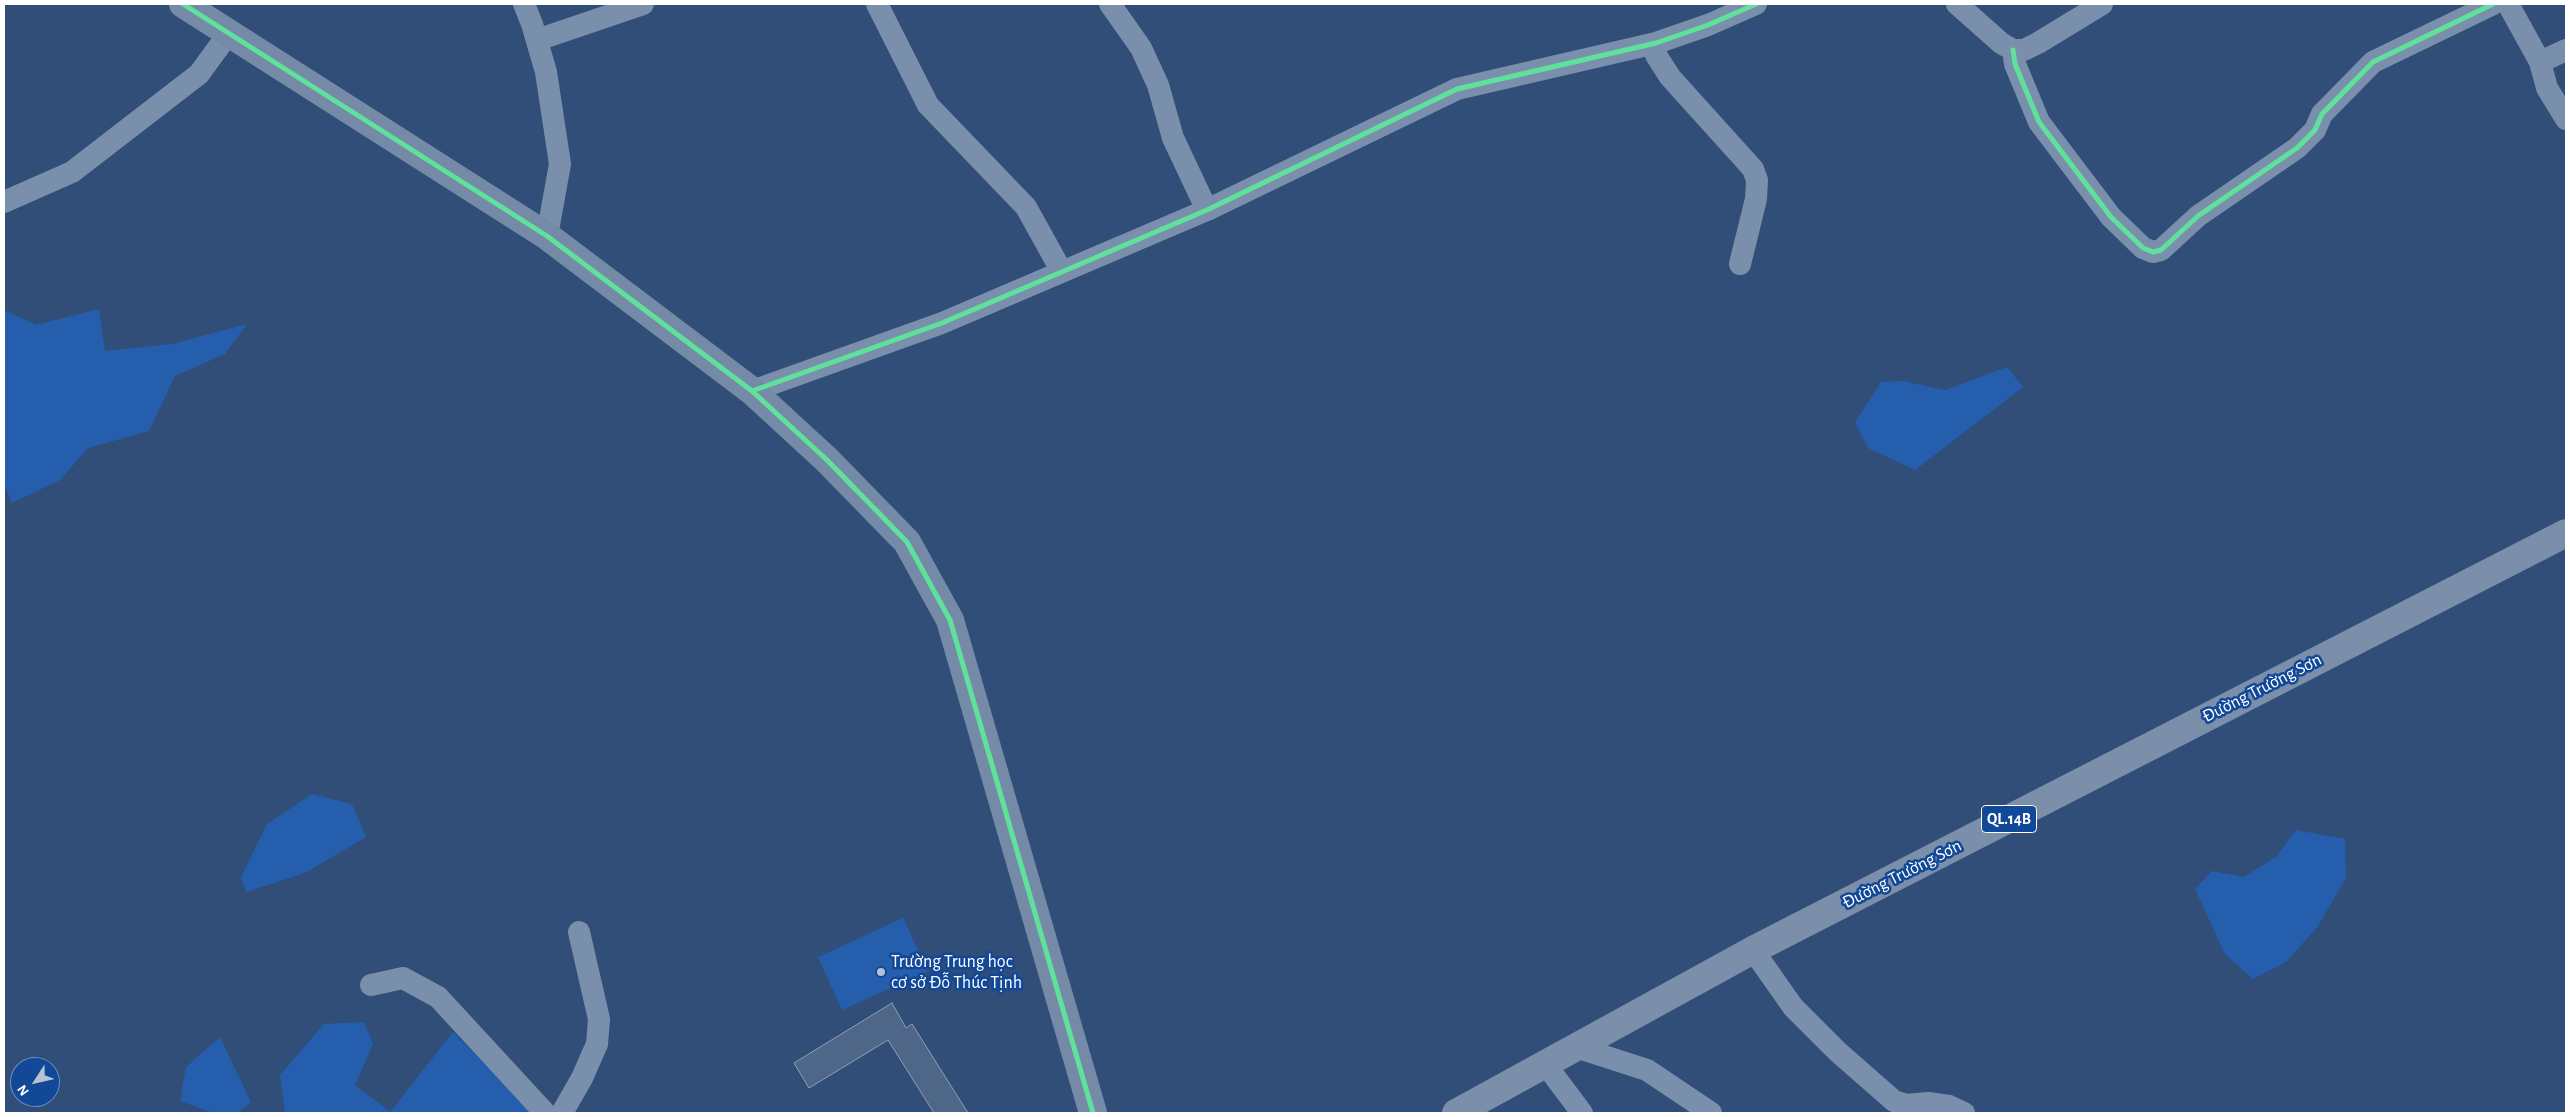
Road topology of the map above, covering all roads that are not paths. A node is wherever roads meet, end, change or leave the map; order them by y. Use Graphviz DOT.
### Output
graph roads {
  1 [pos="183,4"];
  2 [pos="524,4"];
  3 [pos="643,4"];
  4 [pos="877,4"];
  5 [pos="1110,4"];
  6 [pos="1756,4"];
  7 [pos="1957,4"];
  8 [pos="2102,4"];
  9 [pos="2493,4"];
  10 [pos="2508,4"];
  11 [pos="229,33"];
  12 [pos="537,40"];
  13 [pos="1656,43"];
  14 [pos="2013,50"];
  15 [pos="2566,50"];
  16 [pos="2540,62"];
  17 [pos="2566,119"];
  18 [pos="4,202"];
  19 [pos="1206,210"];
  20 [pos="547,236"];
  21 [pos="1740,264"];
  22 [pos="1062,272"];
  23 [pos="752,391"];
  24 [pos="2564,537"];
  25 [pos="579,932"];
  26 [pos="1753,950"];
  27 [pos="371,986"];
  28 [pos="1578,1048"];
  29 [pos="1546,1065"];
  30 [pos="545,1113"];
  31 [pos="562,1113"];
  32 [pos="1093,1113"];
  33 [pos="1456,1113"];
  34 [pos="1582,1113"];
  35 [pos="1711,1113"];
  36 [pos="1964,1113"];
  1 -- 11 [label="street"];
  2 -- 12 [label="street"];
  3 -- 12 [label="street"];
  4 -- 22 [label="street"];
  5 -- 19 [label="street"];
  6 -- 13 [label="street"];
  7 -- 14 [label="street"];
  8 -- 14 [label="street"];
  9 -- 14 [label="street"];
  10 -- 16 [label="street"];
  11 -- 18 [label="street"];
  11 -- 20 [label="street"];
  12 -- 20 [label="street"];
  13 -- 19 [label="street"];
  13 -- 21 [label="street"];
  15 -- 16 [label="street"];
  16 -- 17 [label="street"];
  19 -- 22 [label="street"];
  20 -- 23 [label="street"];
  22 -- 23 [label="street"];
  23 -- 32 [label="street"];
  24 -- 26 [label="highway, Đường Trường Sơn / QL.14B"];
  25 -- 31 [label="street"];
  26 -- 28 [label="highway, Đường Trường Sơn / QL.14B"];
  26 -- 36 [label="street"];
  27 -- 30 [label="street"];
  28 -- 29 [label="highway, Đường Trường Sơn / QL.14B"];
  28 -- 35 [label="street"];
  29 -- 33 [label="highway, Đường Trường Sơn / QL.14B"];
  29 -- 34 [label="street"];
}
